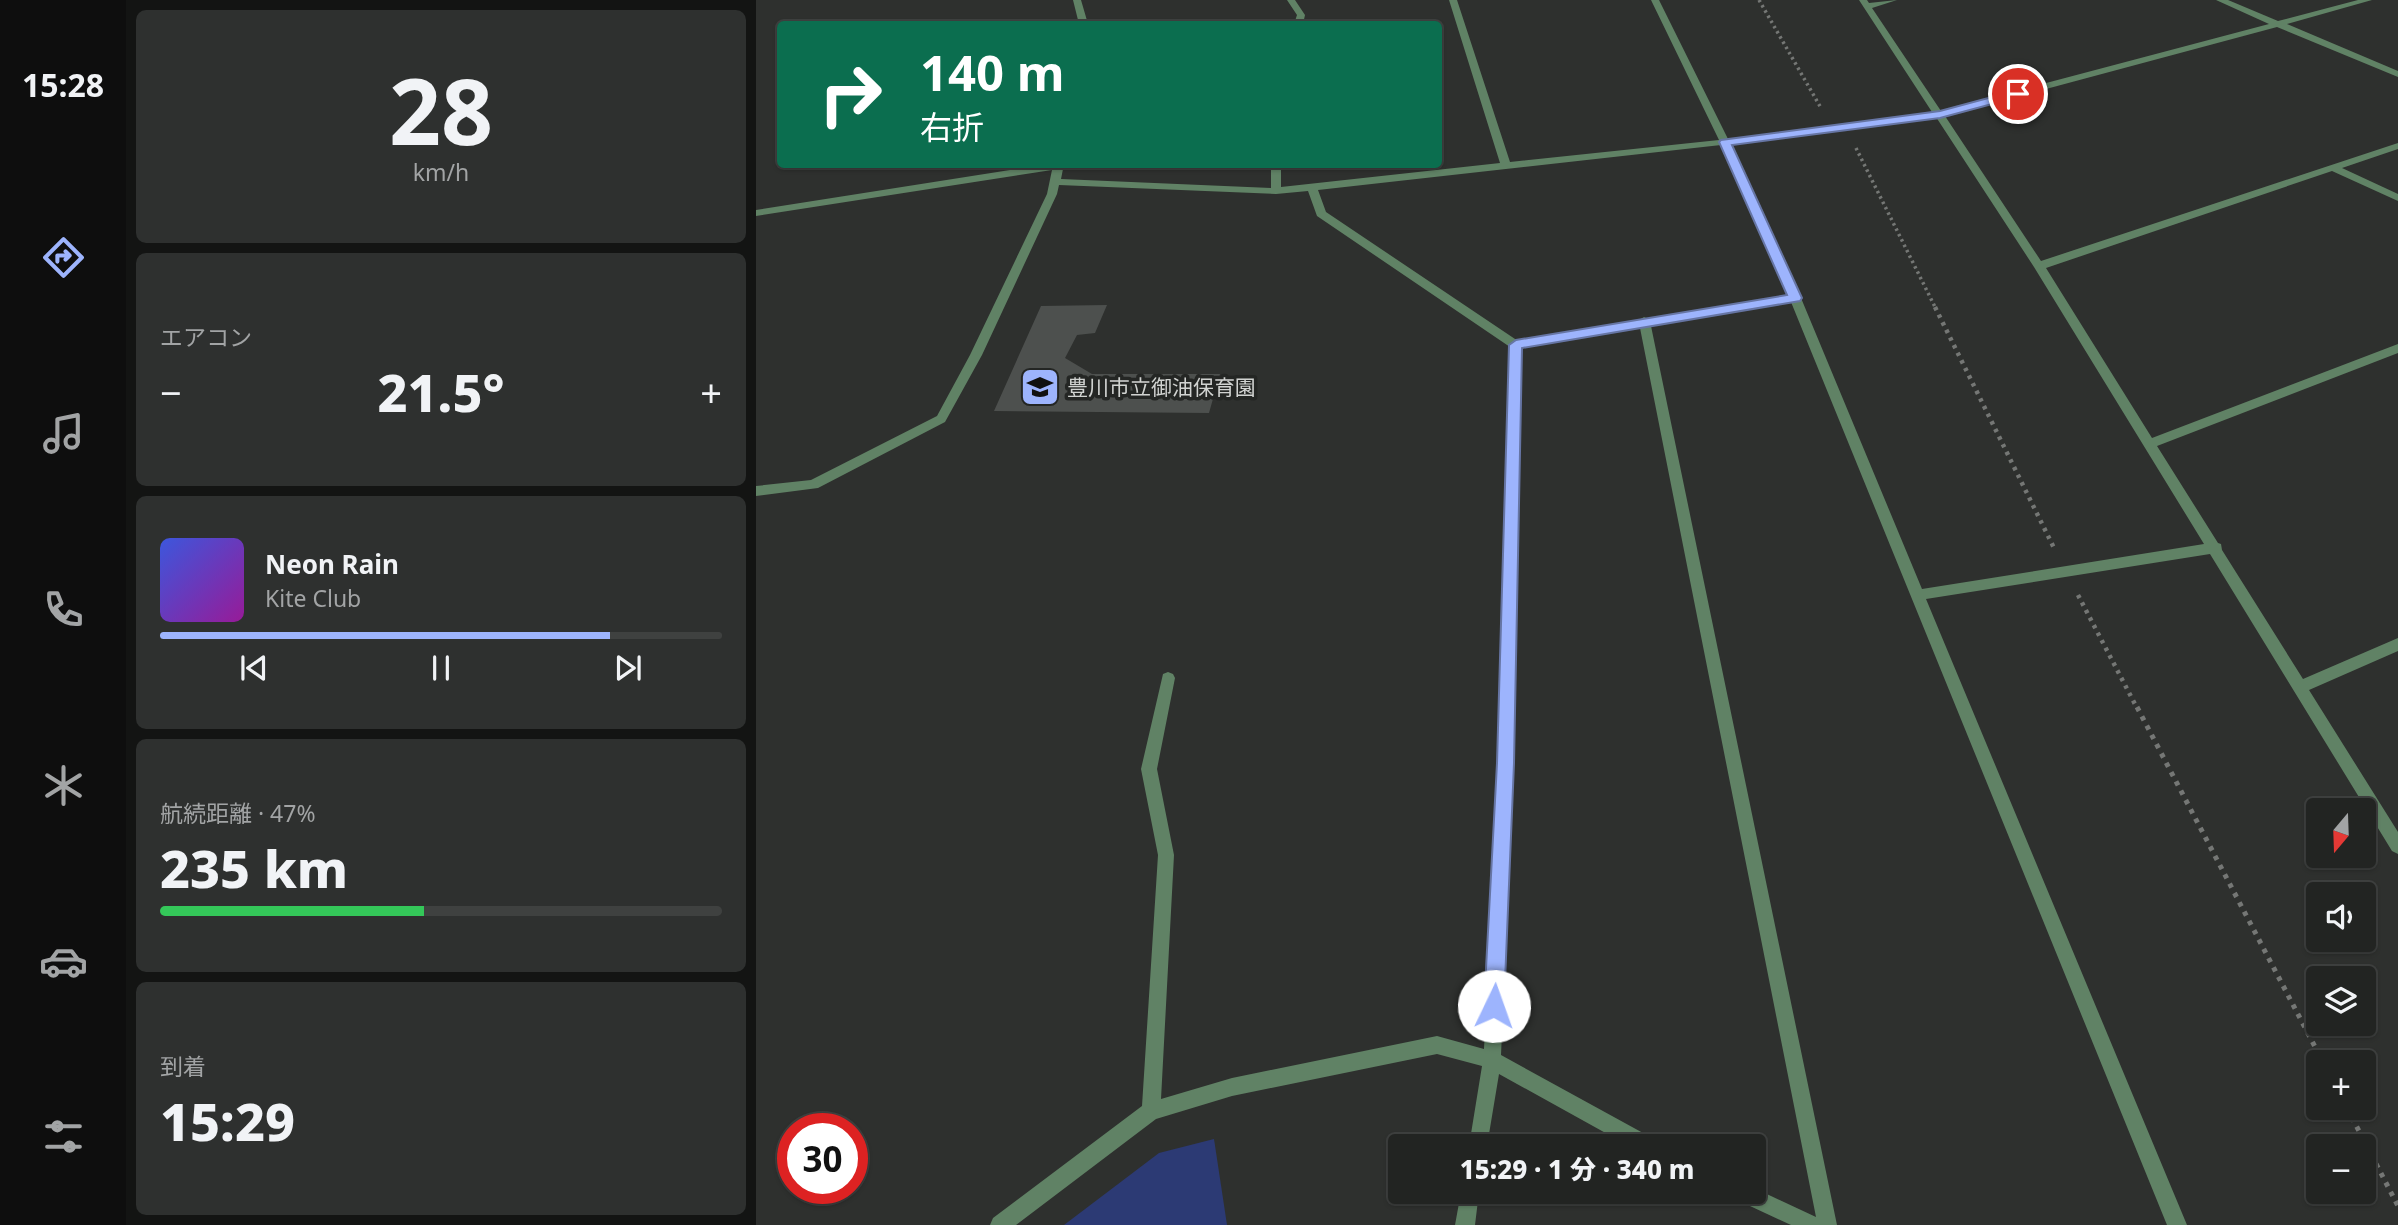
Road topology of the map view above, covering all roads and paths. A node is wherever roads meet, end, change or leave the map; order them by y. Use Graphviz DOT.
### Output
graph roads {
  1 [pos="1077,0"];
  2 [pos="1291,0"];
  3 [pos="1453,0"];
  4 [pos="1655,0"];
  5 [pos="1759,0"];
  6 [pos="1893,0"];
  7 [pos="2220,0"];
  8 [pos="2368,0"];
  9 [pos="1866,3"];
  10 [pos="1083,21"];
  11 [pos="1300,21"];
  12 [pos="2278,25"];
  13 [pos="2398,74"];
  14 [pos="1940,114"];
  15 [pos="1825,115"];
  16 [pos="1725,142"];
  17 [pos="2398,146"];
  18 [pos="1856,148"];
  19 [pos="1506,165"];
  20 [pos="2333,167"];
  21 [pos="1040,168"];
  22 [pos="1058,168"];
  23 [pos="1276,168"];
  24 [pos="1055,182"];
  25 [pos="1312,187"];
  26 [pos="1276,191"];
  27 [pos="2398,198"];
  28 [pos="756,213"];
  29 [pos="2039,267"];
  30 [pos="1795,298"];
  31 [pos="1644,321"];
  32 [pos="1516,345"];
  33 [pos="2398,348"];
  34 [pos="2148,444"];
  35 [pos="756,491"];
  36 [pos="2216,548"];
  37 [pos="2066,572"];
  38 [pos="1917,595"];
  39 [pos="2398,644"];
  40 [pos="1168,678"];
  41 [pos="2301,687"];
  42 [pos="2398,846"];
  43 [pos="2317,1050"];
  44 [pos="1492,1060"];
  45 [pos="1151,1111"];
  46 [pos="2353,1120"];
  47 [pos="1480,1134"];
  48 [pos="1625,1134"];
  49 [pos="1766,1203"];
  50 [pos="1468,1204"];
  51 [pos="2398,1206"];
  52 [pos="1000,1225"];
  53 [pos="1465,1225"];
  54 [pos="1812,1225"];
  55 [pos="1826,1225"];
  56 [pos="2177,1225"];
  1 -- 10 [label="street"];
  2 -- 11 [label="street"];
  3 -- 19 [label="street"];
  4 -- 16 [label="street"];
  5 -- 15 [label="path"];
  6 -- 9 [label="street"];
  7 -- 12 [label="street"];
  8 -- 12 [label="street"];
  9 -- 14 [label="street"];
  12 -- 13 [label="street"];
  12 -- 14 [label="street"];
  14 -- 16 [label="street"];
  14 -- 29 [label="street"];
  16 -- 19 [label="street"];
  16 -- 30 [label="street"];
  17 -- 20 [label="street"];
  18 -- 37 [label="path"];
  19 -- 25 [label="street"];
  20 -- 27 [label="street"];
  20 -- 29 [label="street"];
  21 -- 28 [label="street"];
  22 -- 24 [label="street"];
  23 -- 26 [label="street"];
  24 -- 26 [label="street"];
  24 -- 35 [label="street"];
  25 -- 26 [label="street"];
  25 -- 32 [label="street"];
  29 -- 34 [label="street"];
  30 -- 31 [label="street"];
  30 -- 38 [label="street"];
  31 -- 32 [label="street"];
  31 -- 55 [label="street"];
  32 -- 44 [label="street"];
  33 -- 34 [label="street"];
  34 -- 36 [label="street"];
  36 -- 37 [label="street"];
  36 -- 41 [label="street"];
  37 -- 38 [label="street"];
  37 -- 43 [label="path"];
  38 -- 56 [label="street"];
  39 -- 41 [label="street"];
  40 -- 45 [label="street"];
  41 -- 42 [label="street"];
  44 -- 45 [label="street"];
  44 -- 47 [label="street"];
  44 -- 48 [label="street"];
  45 -- 52 [label="street"];
  46 -- 51 [label="path"];
  49 -- 54 [label="street"];
  50 -- 53 [label="street"];
}
